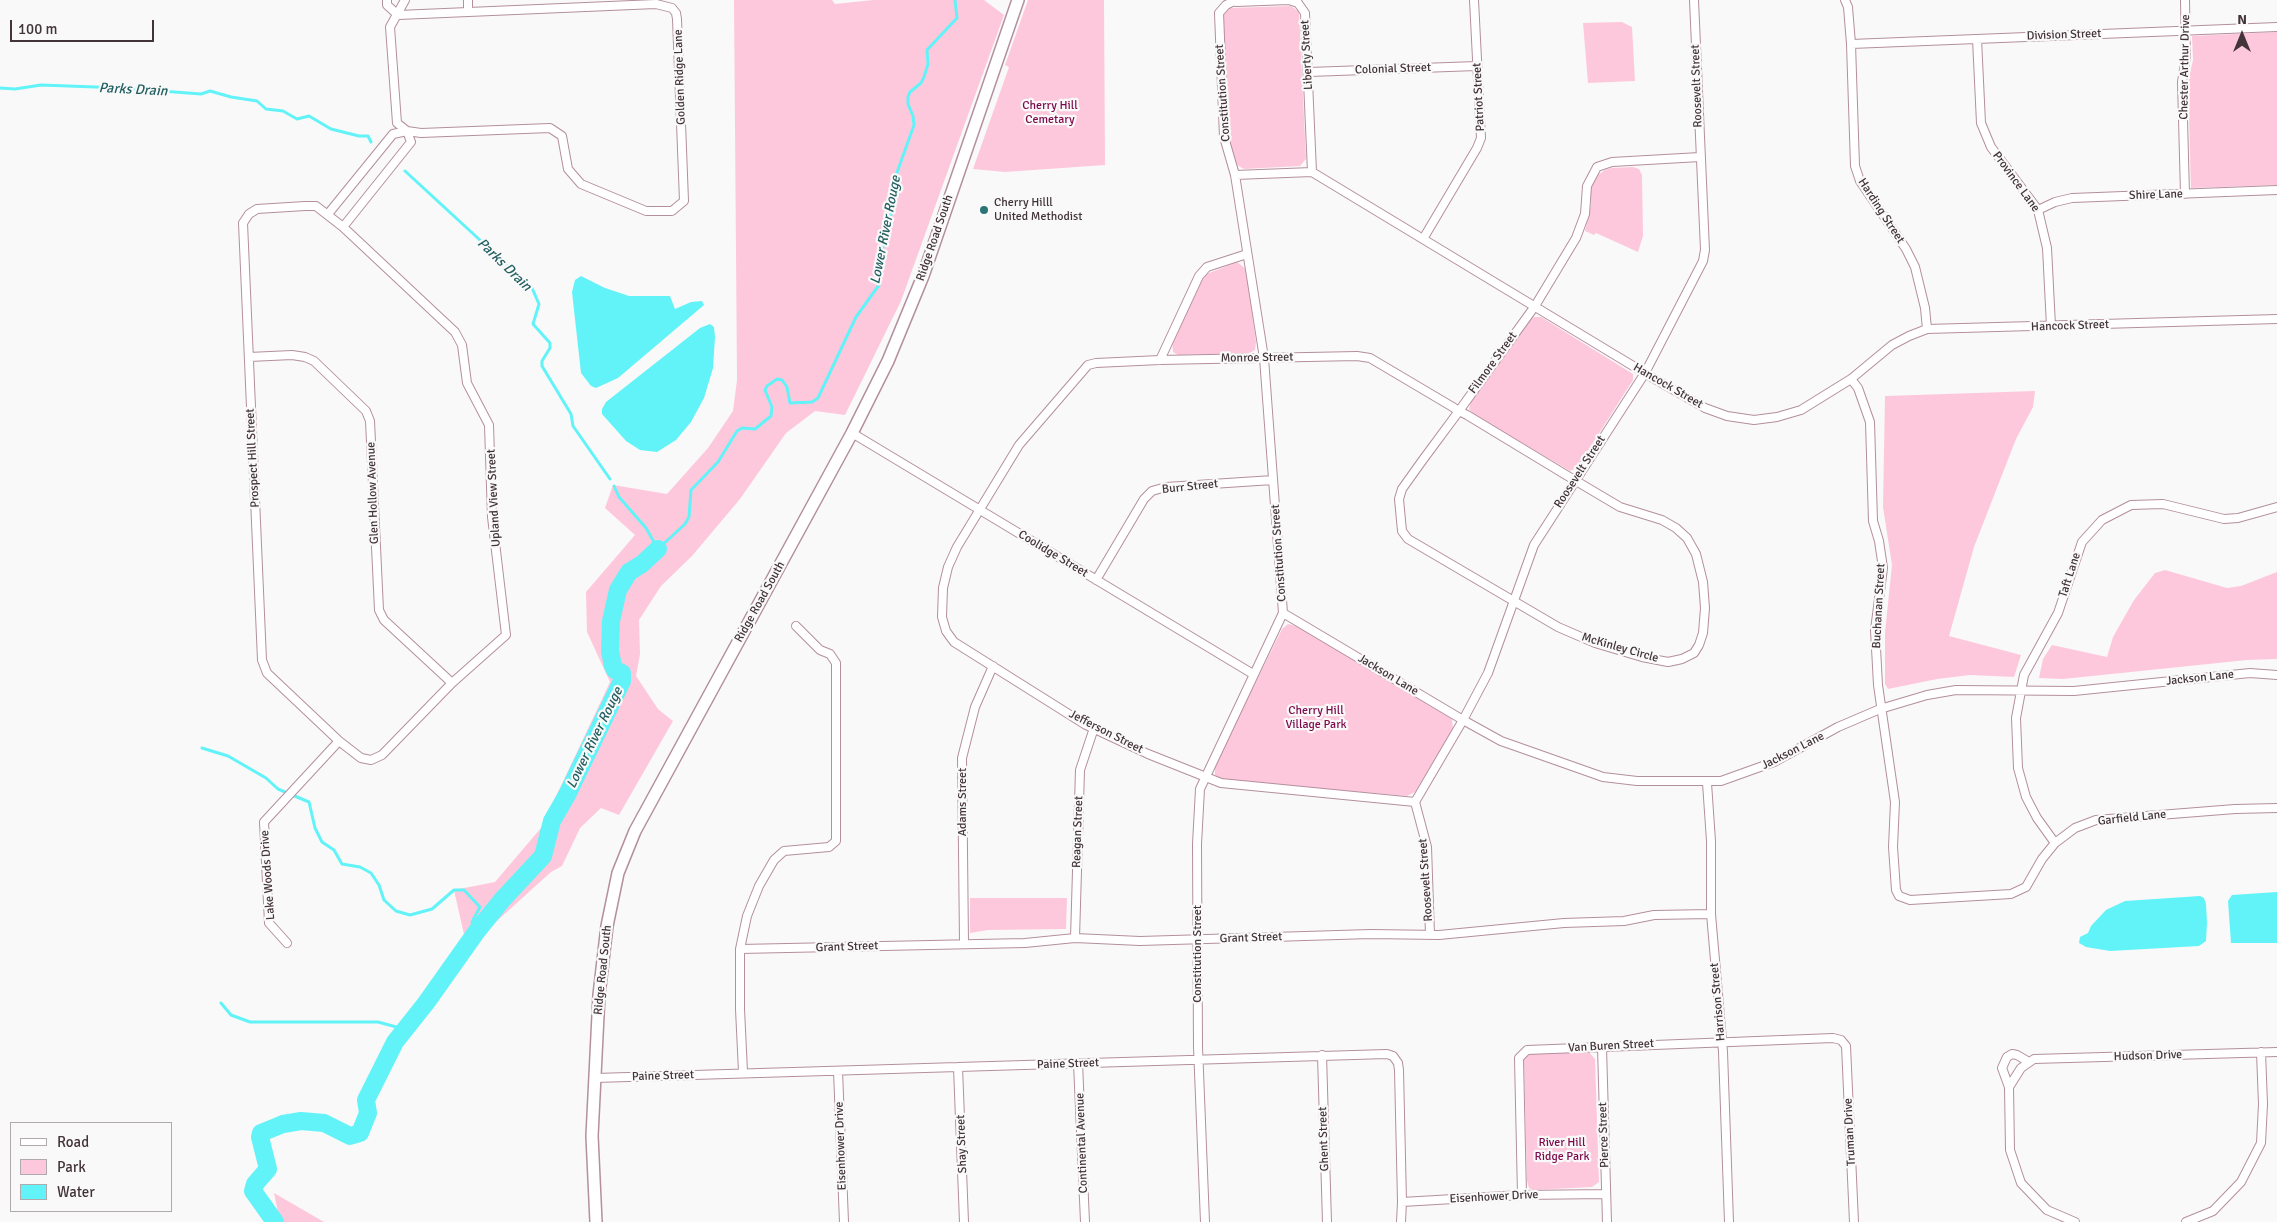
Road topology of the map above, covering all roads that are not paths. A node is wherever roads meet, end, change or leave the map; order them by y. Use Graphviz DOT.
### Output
graph roads {
  1 [pos="387,0"];
  2 [pos="405,0"];
  3 [pos="468,0"];
  4 [pos="1018,0"];
  5 [pos="1474,0"];
  6 [pos="1694,0"];
  7 [pos="1845,0"];
  8 [pos="2185,0"];
  9 [pos="1236,1"];
  10 [pos="663,2"];
  11 [pos="468,12"];
  12 [pos="398,14"];
  13 [pos="2277,28"];
  14 [pos="2187,30"];
  15 [pos="1977,38"];
  16 [pos="1851,44"];
  17 [pos="1477,66"];
  18 [pos="1308,72"];
  19 [pos="407,131"];
  20 [pos="1700,157"];
  21 [pos="1312,172"];
  22 [pos="1235,175"];
  23 [pos="2277,190"];
  24 [pos="2185,194"];
  25 [pos="316,206"];
  26 [pos="2038,210"];
  27 [pos="328,214"];
  28 [pos="343,226"];
  29 [pos="1423,239"];
  30 [pos="1247,254"];
  31 [pos="1535,306"];
  32 [pos="2277,319"];
  33 [pos="2050,326"];
  34 [pos="1927,329"];
  35 [pos="249,357"];
  36 [pos="1264,358"];
  37 [pos="1160,360"];
  38 [pos="1644,373"];
  39 [pos="1851,379"];
  40 [pos="1459,410"];
  41 [pos="852,433"];
  42 [pos="1273,480"];
  43 [pos="1575,480"];
  44 [pos="2277,508"];
  45 [pos="979,510"];
  46 [pos="1096,580"];
  47 [pos="1514,601"];
  48 [pos="1284,612"];
  49 [pos="796,626"];
  50 [pos="993,666"];
  51 [pos="1254,674"];
  52 [pos="2277,675"];
  53 [pos="452,683"];
  54 [pos="2020,691"];
  55 [pos="1880,709"];
  56 [pos="1463,720"];
  57 [pos="1094,728"];
  58 [pos="339,741"];
  59 [pos="1203,777"];
  60 [pos="1707,783"];
  61 [pos="1414,802"];
  62 [pos="2277,808"];
  63 [pos="2054,843"];
  64 [pos="1899,896"];
  65 [pos="1711,914"];
  66 [pos="1430,935"];
  67 [pos="1075,938"];
  68 [pos="1198,940"];
  69 [pos="288,943"];
  70 [pos="964,943"];
  71 [pos="740,949"];
  72 [pos="1722,1042"];
  73 [pos="1843,1042"];
  74 [pos="1602,1047"];
  75 [pos="2260,1052"];
  76 [pos="2277,1052"];
  77 [pos="1322,1055"];
  78 [pos="1199,1058"];
  79 [pos="2029,1062"];
  80 [pos="1078,1063"];
  81 [pos="958,1067"];
  82 [pos="838,1071"];
  83 [pos="743,1072"];
  84 [pos="595,1078"];
  85 [pos="2009,1087"];
  86 [pos="1606,1194"];
  87 [pos="1522,1195"];
  88 [pos="1402,1202"];
  89 [pos="596,1222"];
  90 [pos="844,1222"];
  91 [pos="964,1222"];
  92 [pos="1085,1222"];
  93 [pos="1205,1222"];
  94 [pos="1326,1222"];
  95 [pos="1401,1222"];
  96 [pos="1607,1222"];
  97 [pos="1729,1222"];
  98 [pos="1854,1222"];
  99 [pos="2075,1222"];
  100 [pos="2186,1222"];
  1 -- 12 [label="street"];
  2 -- 12 [label="street"];
  3 -- 11 [label="street"];
  4 -- 41 [label="main road, Ridge Road South"];
  5 -- 17 [label="street, Patriot Street"];
  6 -- 20 [label="street, Roosevelt Street"];
  7 -- 16 [label="street, Harding Street"];
  8 -- 14 [label="street, Chester Arthur Drive"];
  9 -- 18 [label="street, Liberty Street"];
  9 -- 22 [label="street, Constitution Street"];
  10 -- 11 [label="street, Golden Ridge Lane"];
  10 -- 19 [label="street, Golden Ridge Lane"];
  11 -- 12 [label="street, Golden Ridge Lane"];
  12 -- 19 [label="street"];
  13 -- 14 [label="street, Division Street"];
  14 -- 15 [label="street, Division Street"];
  14 -- 24 [label="street, Chester Arthur Drive"];
  15 -- 16 [label="street, Division Street"];
  15 -- 26 [label="street, Province Lane"];
  16 -- 34 [label="street, Harding Street"];
  17 -- 18 [label="street, Colonial Street"];
  17 -- 29 [label="street, Patriot Street"];
  18 -- 21 [label="street, Liberty Street"];
  19 -- 27 [label="street"];
  19 -- 28 [label="street"];
  20 -- 31 [label="street, Filmore Street"];
  20 -- 38 [label="street, Roosevelt Street"];
  21 -- 22 [label="street"];
  21 -- 29 [label="street, Hancock Street"];
  22 -- 30 [label="street, Constitution Street"];
  23 -- 24 [label="street, Shire Lane"];
  24 -- 26 [label="street, Shire Lane"];
  25 -- 27 [label="street, Upland View Street"];
  25 -- 35 [label="street, Prospect Hill Street"];
  26 -- 33 [label="street, Province Lane"];
  27 -- 28 [label="street, Upland View Street"];
  28 -- 53 [label="street, Upland View Street"];
  29 -- 31 [label="street, Hancock Street"];
  30 -- 36 [label="street, Constitution Street"];
  30 -- 37 [label="street"];
  31 -- 38 [label="street, Hancock Street"];
  31 -- 40 [label="street, Filmore Street"];
  32 -- 33 [label="street, Hancock Street"];
  33 -- 34 [label="street, Hancock Street"];
  34 -- 39 [label="street, Hancock Street"];
  35 -- 53 [label="street, Glen Hollow Avenue"];
  35 -- 58 [label="street, Prospect Hill Street"];
  36 -- 37 [label="street, Monroe Street"];
  36 -- 40 [label="street, Monroe Street"];
  36 -- 42 [label="street, Constitution Street"];
  37 -- 45 [label="street, Monroe Street"];
  38 -- 39 [label="street, Hancock Street"];
  38 -- 43 [label="street, Roosevelt Street"];
  39 -- 55 [label="street, Buchanan Street"];
  40 -- 43 [label="street, Monroe Street"];
  40 -- 47 [label="street, Filmore Street"];
  41 -- 45 [label="street, Coolidge Street"];
  41 -- 84 [label="main road, Ridge Road South"];
  42 -- 46 [label="street, Burr Street"];
  42 -- 48 [label="street, Constitution Street"];
  43 -- 47 [label="street, Roosevelt Street"];
  43 -- 47 [label="street, McKinley Circle"];
  44 -- 54 [label="street, Taft Lane"];
  45 -- 46 [label="street, Coolidge Street"];
  45 -- 50 [label="street, Jefferson Street"];
  46 -- 51 [label="street, Coolidge Street"];
  47 -- 56 [label="street, Roosevelt Street"];
  48 -- 51 [label="street, Constitution Street"];
  48 -- 56 [label="street, Jackson Lane"];
  49 -- 71 [label="street"];
  50 -- 57 [label="street, Jefferson Street"];
  50 -- 70 [label="street, Adams Street"];
  51 -- 59 [label="street, Constitution Street"];
  52 -- 54 [label="street, Jackson Lane"];
  53 -- 58 [label="street, Upland View Street"];
  54 -- 55 [label="street, Jackson Lane"];
  54 -- 63 [label="street, Taft Lane"];
  55 -- 60 [label="street, Jackson Lane"];
  55 -- 64 [label="street, Buchanan Street"];
  56 -- 60 [label="street, Jackson Lane"];
  56 -- 61 [label="street, Roosevelt Street"];
  57 -- 59 [label="street, Jefferson Street"];
  57 -- 67 [label="street, Reagan Street"];
  58 -- 69 [label="street, Lake Woods Drive"];
  59 -- 61 [label="street, Jefferson Street"];
  59 -- 68 [label="street, Constitution Street"];
  60 -- 65 [label="street, Harrison Street"];
  61 -- 66 [label="street, Roosevelt Street"];
  62 -- 63 [label="street, Garfield Lane"];
  63 -- 64 [label="street, Garfield Lane"];
  65 -- 66 [label="street, Grant Street"];
  65 -- 72 [label="street, Harrison Street"];
  66 -- 68 [label="street, Grant Street"];
  67 -- 68 [label="street, Grant Street"];
  67 -- 70 [label="street, Grant Street"];
  68 -- 78 [label="street, Constitution Street"];
  70 -- 71 [label="street, Grant Street"];
  71 -- 83 [label="street"];
  72 -- 73 [label="street, Van Buren Street"];
  72 -- 74 [label="street, Van Buren Street"];
  72 -- 97 [label="street, Harrison Street"];
  73 -- 98 [label="street, Truman Drive"];
  74 -- 86 [label="street, Pierce Street"];
  74 -- 87 [label="street, Van Buren Street"];
  75 -- 76 [label="street, Hudson Drive"];
  75 -- 79 [label="street, Hudson Drive"];
  75 -- 100 [label="street"];
  77 -- 78 [label="street, Paine Street"];
  77 -- 88 [label="street, Paine Street"];
  77 -- 94 [label="street, Ghent Street"];
  78 -- 80 [label="street, Paine Street"];
  78 -- 93 [label="street, Constitution Street"];
  79 -- 85 [label="street, Hudson Drive"];
  79 -- 85 [label="street"];
  80 -- 81 [label="street, Paine Street"];
  80 -- 92 [label="street, Continental Avenue"];
  81 -- 82 [label="street, Paine Street"];
  81 -- 91 [label="street, Shay Street"];
  82 -- 83 [label="street, Paine Street"];
  82 -- 90 [label="street, Eisenhower Drive"];
  83 -- 84 [label="street, Paine Street"];
  84 -- 89 [label="main road, Ridge Road South"];
  85 -- 99 [label="street"];
  86 -- 87 [label="street, Eisenhower Drive"];
  86 -- 96 [label="street, Pierce Street"];
  87 -- 88 [label="street, Eisenhower Drive"];
  88 -- 95 [label="street"];
}
